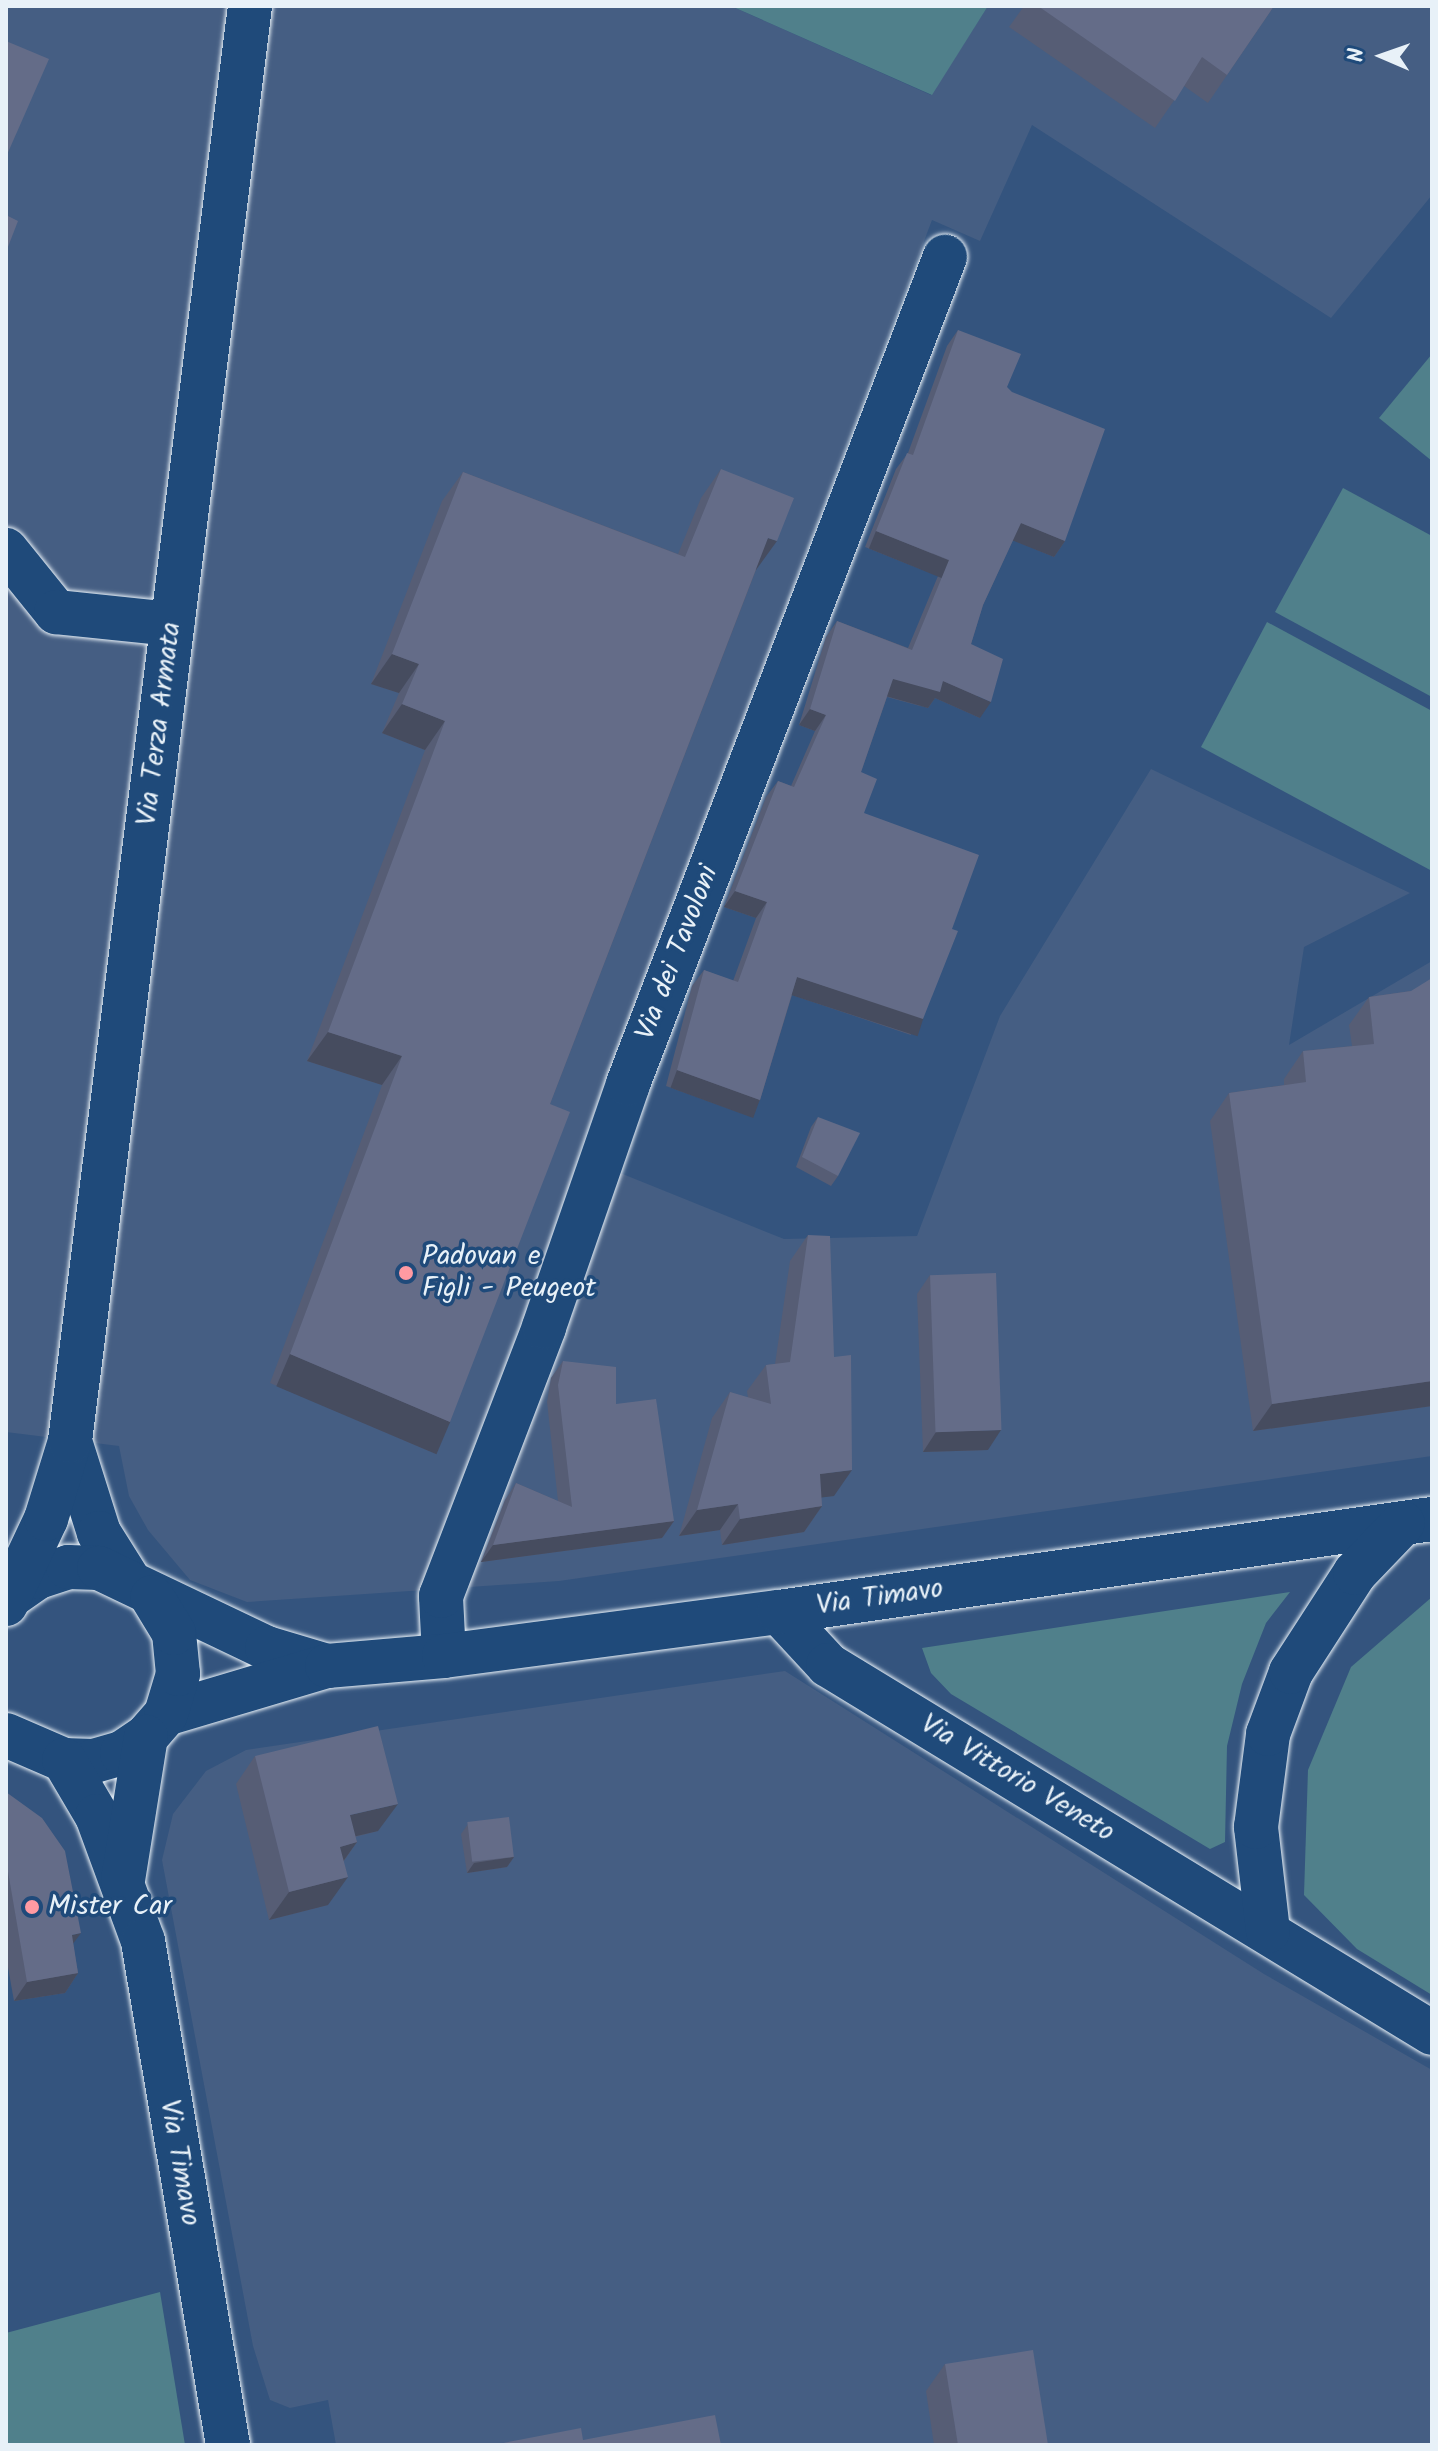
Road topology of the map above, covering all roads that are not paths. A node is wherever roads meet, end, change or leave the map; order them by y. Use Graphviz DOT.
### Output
graph roads {
  1 [pos="250,6"];
  2 [pos="945,257"];
  3 [pos="6,550"];
  4 [pos="172,624"];
  5 [pos="70,1441"];
  6 [pos="1417,1521"];
  7 [pos="140,1588"];
  8 [pos="9,1600"];
  9 [pos="779,1612"];
  10 [pos="444,1656"];
  11 [pos="327,1666"];
  12 [pos="156,1725"];
  13 [pos="10,1731"];
  14 [pos="64,1760"];
  15 [pos="123,1882"];
  16 [pos="1268,1931"];
  17 [pos="1432,2033"];
  18 [pos="228,2445"];
  1 -- 4 [label="street, Via Terza Armata"];
  2 -- 10 [label="street, Via dei Tavoloni"];
  3 -- 4 [label="street"];
  4 -- 5 [label="street, Via Terza Armata"];
  5 -- 7 [label="street, Via Terza Armata"];
  5 -- 8 [label="street, Via Terza Armata"];
  6 -- 9 [label="street, Via Timavo"];
  6 -- 16 [label="street"];
  7 -- 8 [label="street, Via Timavo"];
  7 -- 11 [label="street, Via Timavo"];
  7 -- 12 [label="street"];
  9 -- 10 [label="street, Via Timavo"];
  9 -- 16 [label="street, Via Vittorio Veneto"];
  10 -- 11 [label="street, Via Timavo"];
  11 -- 12 [label="street, Via Timavo"];
  12 -- 14 [label="street, Via Timavo"];
  12 -- 15 [label="street"];
  13 -- 14 [label="street, Via Timavo"];
  14 -- 15 [label="street"];
  15 -- 18 [label="street, Via Timavo"];
  16 -- 17 [label="street, Via Vittorio Veneto"];
}
